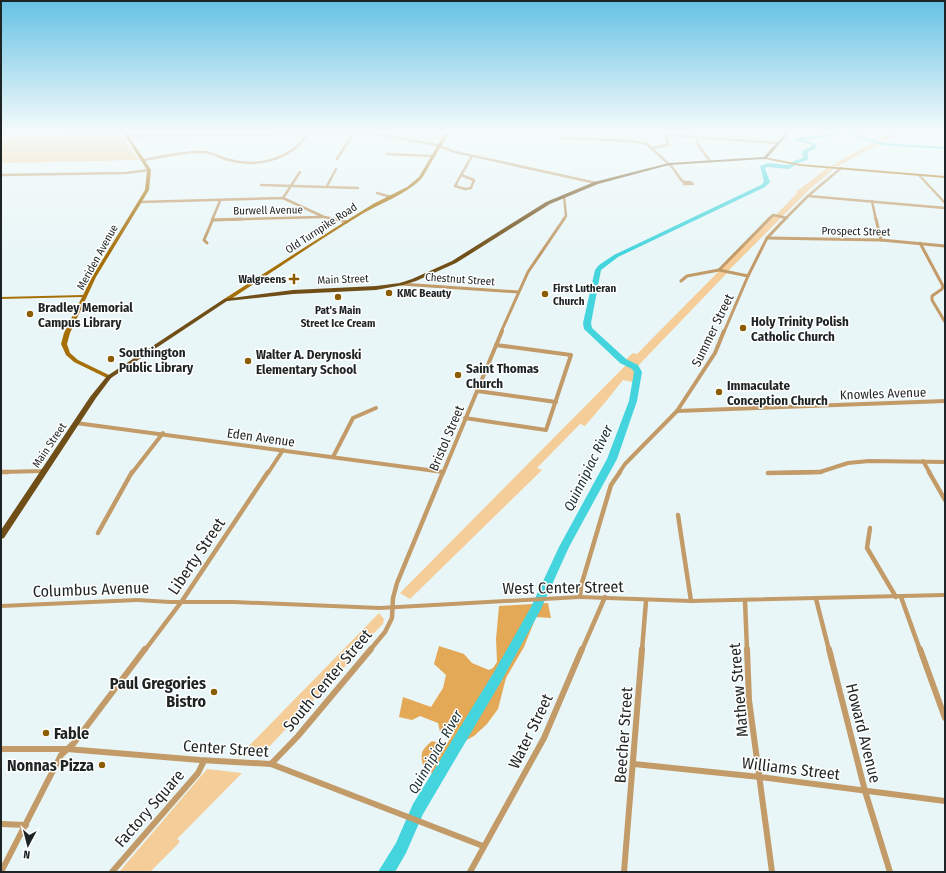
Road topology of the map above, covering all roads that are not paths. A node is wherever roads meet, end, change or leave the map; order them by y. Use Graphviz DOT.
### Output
graph roads {
  1 [pos="136,172"];
  2 [pos="149,172"];
  3 [pos="300,172"];
  4 [pos="335,172"];
  5 [pos="424,172"];
  6 [pos="462,172"];
  7 [pos="544,172"];
  8 [pos="639,172"];
  9 [pos="675,172"];
  10 [pos="837,172"];
  11 [pos="883,172"];
  12 [pos="1,175"];
  13 [pos="460,175"];
  14 [pos="919,175"];
  15 [pos="945,177"];
  16 [pos="685,182"];
  17 [pos="596,183"];
  18 [pos="261,185"];
  19 [pos="292,186"];
  20 [pos="327,186"];
  21 [pos="358,188"];
  22 [pos="377,193"];
  23 [pos="564,196"];
  24 [pos="808,196"];
  25 [pos="391,197"];
  26 [pos="283,198"];
  27 [pos="220,200"];
  28 [pos="140,202"];
  29 [pos="872,202"];
  30 [pos="945,203"];
  31 [pos="945,208"];
  32 [pos="324,217"];
  33 [pos="786,218"];
  34 [pos="213,220"];
  35 [pos="347,222"];
  36 [pos="767,238"];
  37 [pos="881,240"];
  38 [pos="206,243"];
  39 [pos="920,243"];
  40 [pos="945,246"];
  41 [pos="718,270"];
  42 [pos="748,276"];
  43 [pos="681,281"];
  44 [pos="401,284"];
  45 [pos="518,292"];
  46 [pos="85,296"];
  47 [pos="1,298"];
  48 [pos="226,300"];
  49 [pos="945,322"];
  50 [pos="496,345"];
  51 [pos="109,377"];
  52 [pos="477,391"];
  53 [pos="945,401"];
  54 [pos="556,402"];
  55 [pos="376,408"];
  56 [pos="677,412"];
  57 [pos="466,418"];
  58 [pos="76,423"];
  59 [pos="163,433"];
  60 [pos="282,450"];
  61 [pos="333,457"];
  62 [pos="923,461"];
  63 [pos="945,462"];
  64 [pos="43,471"];
  65 [pos="1,472"];
  66 [pos="443,472"];
  67 [pos="768,473"];
  68 [pos="945,500"];
  69 [pos="678,515"];
  70 [pos="870,528"];
  71 [pos="98,533"];
  72 [pos="1,536"];
  73 [pos="945,595"];
  74 [pos="580,597"];
  75 [pos="605,597"];
  76 [pos="899,597"];
  77 [pos="816,599"];
  78 [pos="646,601"];
  79 [pos="691,601"];
  80 [pos="745,601"];
  81 [pos="182,602"];
  82 [pos="1,606"];
  83 [pos="392,607"];
  84 [pos="945,718"];
  85 [pos="1,749"];
  86 [pos="67,749"];
  87 [pos="204,760"];
  88 [pos="271,764"];
  89 [pos="634,764"];
  90 [pos="760,777"];
  91 [pos="865,791"];
  92 [pos="945,801"];
  93 [pos="1,824"];
  94 [pos="26,825"];
  95 [pos="483,846"];
  96 [pos="1,872"];
  97 [pos="112,872"];
  98 [pos="470,872"];
  99 [pos="624,872"];
  100 [pos="772,872"];
  101 [pos="890,872"];
  1 -- 12 [label="street"];
  2 -- 28 [label="main road, Meriden Avenue"];
  3 -- 19 [label="street"];
  4 -- 20 [label="street"];
  5 -- 25 [label="main road, Old Turnpike Road"];
  6 -- 13 [label="street"];
  7 -- 17 [label="street"];
  8 -- 17 [label="highway, Main Street"];
  9 -- 16 [label="street"];
  10 -- 24 [label="street, Summer Street"];
  11 -- 14 [label="main road"];
  13 -- 13 [label="street"];
  14 -- 15 [label="main road"];
  14 -- 30 [label="street"];
  17 -- 23 [label="highway, Main Street"];
  18 -- 19 [label="street"];
  19 -- 20 [label="street"];
  19 -- 26 [label="street"];
  20 -- 21 [label="street"];
  22 -- 25 [label="street"];
  23 -- 44 [label="highway, Main Street"];
  23 -- 45 [label="street, Bristol Street"];
  24 -- 29 [label="street"];
  24 -- 33 [label="street, Summer Street"];
  25 -- 35 [label="main road, Old Turnpike Road"];
  26 -- 27 [label="street"];
  26 -- 32 [label="street"];
  27 -- 28 [label="street"];
  27 -- 34 [label="street"];
  28 -- 46 [label="main road, Meriden Avenue"];
  29 -- 31 [label="street"];
  29 -- 37 [label="street"];
  32 -- 34 [label="street, Burwell Avenue"];
  32 -- 35 [label="street"];
  33 -- 36 [label="street, Summer Street"];
  33 -- 41 [label="street"];
  34 -- 38 [label="street"];
  35 -- 48 [label="main road, Old Turnpike Road"];
  36 -- 37 [label="street, Prospect Street"];
  36 -- 42 [label="street, Summer Street"];
  37 -- 39 [label="street, Prospect Street"];
  39 -- 40 [label="street, Prospect Street"];
  39 -- 49 [label="street"];
  41 -- 42 [label="street"];
  41 -- 43 [label="street"];
  42 -- 56 [label="street, Summer Street"];
  44 -- 45 [label="street, Chestnut Street"];
  44 -- 48 [label="highway, Main Street"];
  45 -- 50 [label="street, Bristol Street"];
  46 -- 47 [label="main road"];
  46 -- 51 [label="main road, Meriden Avenue"];
  48 -- 51 [label="highway, Main Street"];
  50 -- 52 [label="street, Bristol Street"];
  50 -- 54 [label="street"];
  51 -- 58 [label="highway, Main Street"];
  52 -- 54 [label="street"];
  52 -- 57 [label="street, Bristol Street"];
  53 -- 56 [label="street, Knowles Avenue"];
  54 -- 57 [label="street"];
  55 -- 61 [label="street"];
  56 -- 74 [label="street, Summer Street"];
  57 -- 66 [label="street, Bristol Street"];
  58 -- 59 [label="street, Eden Avenue"];
  58 -- 64 [label="highway, Main Street"];
  59 -- 60 [label="street, Eden Avenue"];
  59 -- 71 [label="street"];
  60 -- 61 [label="street, Eden Avenue"];
  60 -- 81 [label="street, Liberty Street"];
  61 -- 66 [label="street, Eden Avenue"];
  62 -- 63 [label="street"];
  62 -- 67 [label="street"];
  62 -- 68 [label="street"];
  64 -- 65 [label="street"];
  64 -- 72 [label="highway, Main Street"];
  66 -- 83 [label="street, Bristol Street"];
  69 -- 79 [label="street"];
  70 -- 76 [label="street"];
  73 -- 76 [label="street, West Center Street"];
  74 -- 75 [label="street, West Center Street"];
  74 -- 83 [label="street, West Center Street"];
  75 -- 78 [label="street, West Center Street"];
  75 -- 95 [label="street, Water Street"];
  76 -- 77 [label="street, West Center Street"];
  76 -- 84 [label="street"];
  77 -- 80 [label="street, West Center Street"];
  77 -- 91 [label="street, Howard Avenue"];
  78 -- 79 [label="street, West Center Street"];
  78 -- 89 [label="street, Beecher Street"];
  79 -- 80 [label="street, West Center Street"];
  80 -- 90 [label="street, Mathew Street"];
  81 -- 82 [label="street, Columbus Avenue"];
  81 -- 83 [label="street, West Center Street"];
  81 -- 86 [label="street, Liberty Street"];
  83 -- 88 [label="street, South Center Street"];
  85 -- 86 [label="street, Center Street"];
  86 -- 87 [label="street, Center Street"];
  86 -- 94 [label="street, Liberty Street"];
  87 -- 88 [label="street, Center Street"];
  87 -- 97 [label="street, Factory Square"];
  88 -- 95 [label="street, Center Street"];
  89 -- 90 [label="street, Williams Street"];
  89 -- 99 [label="street, Beecher Street"];
  90 -- 91 [label="street, Williams Street"];
  90 -- 100 [label="street, Mathew Street"];
  91 -- 92 [label="street, Williams Street"];
  91 -- 101 [label="street, Howard Avenue"];
  93 -- 94 [label="street"];
  94 -- 96 [label="street, Liberty Street"];
  95 -- 98 [label="street, Water Street"];
}
